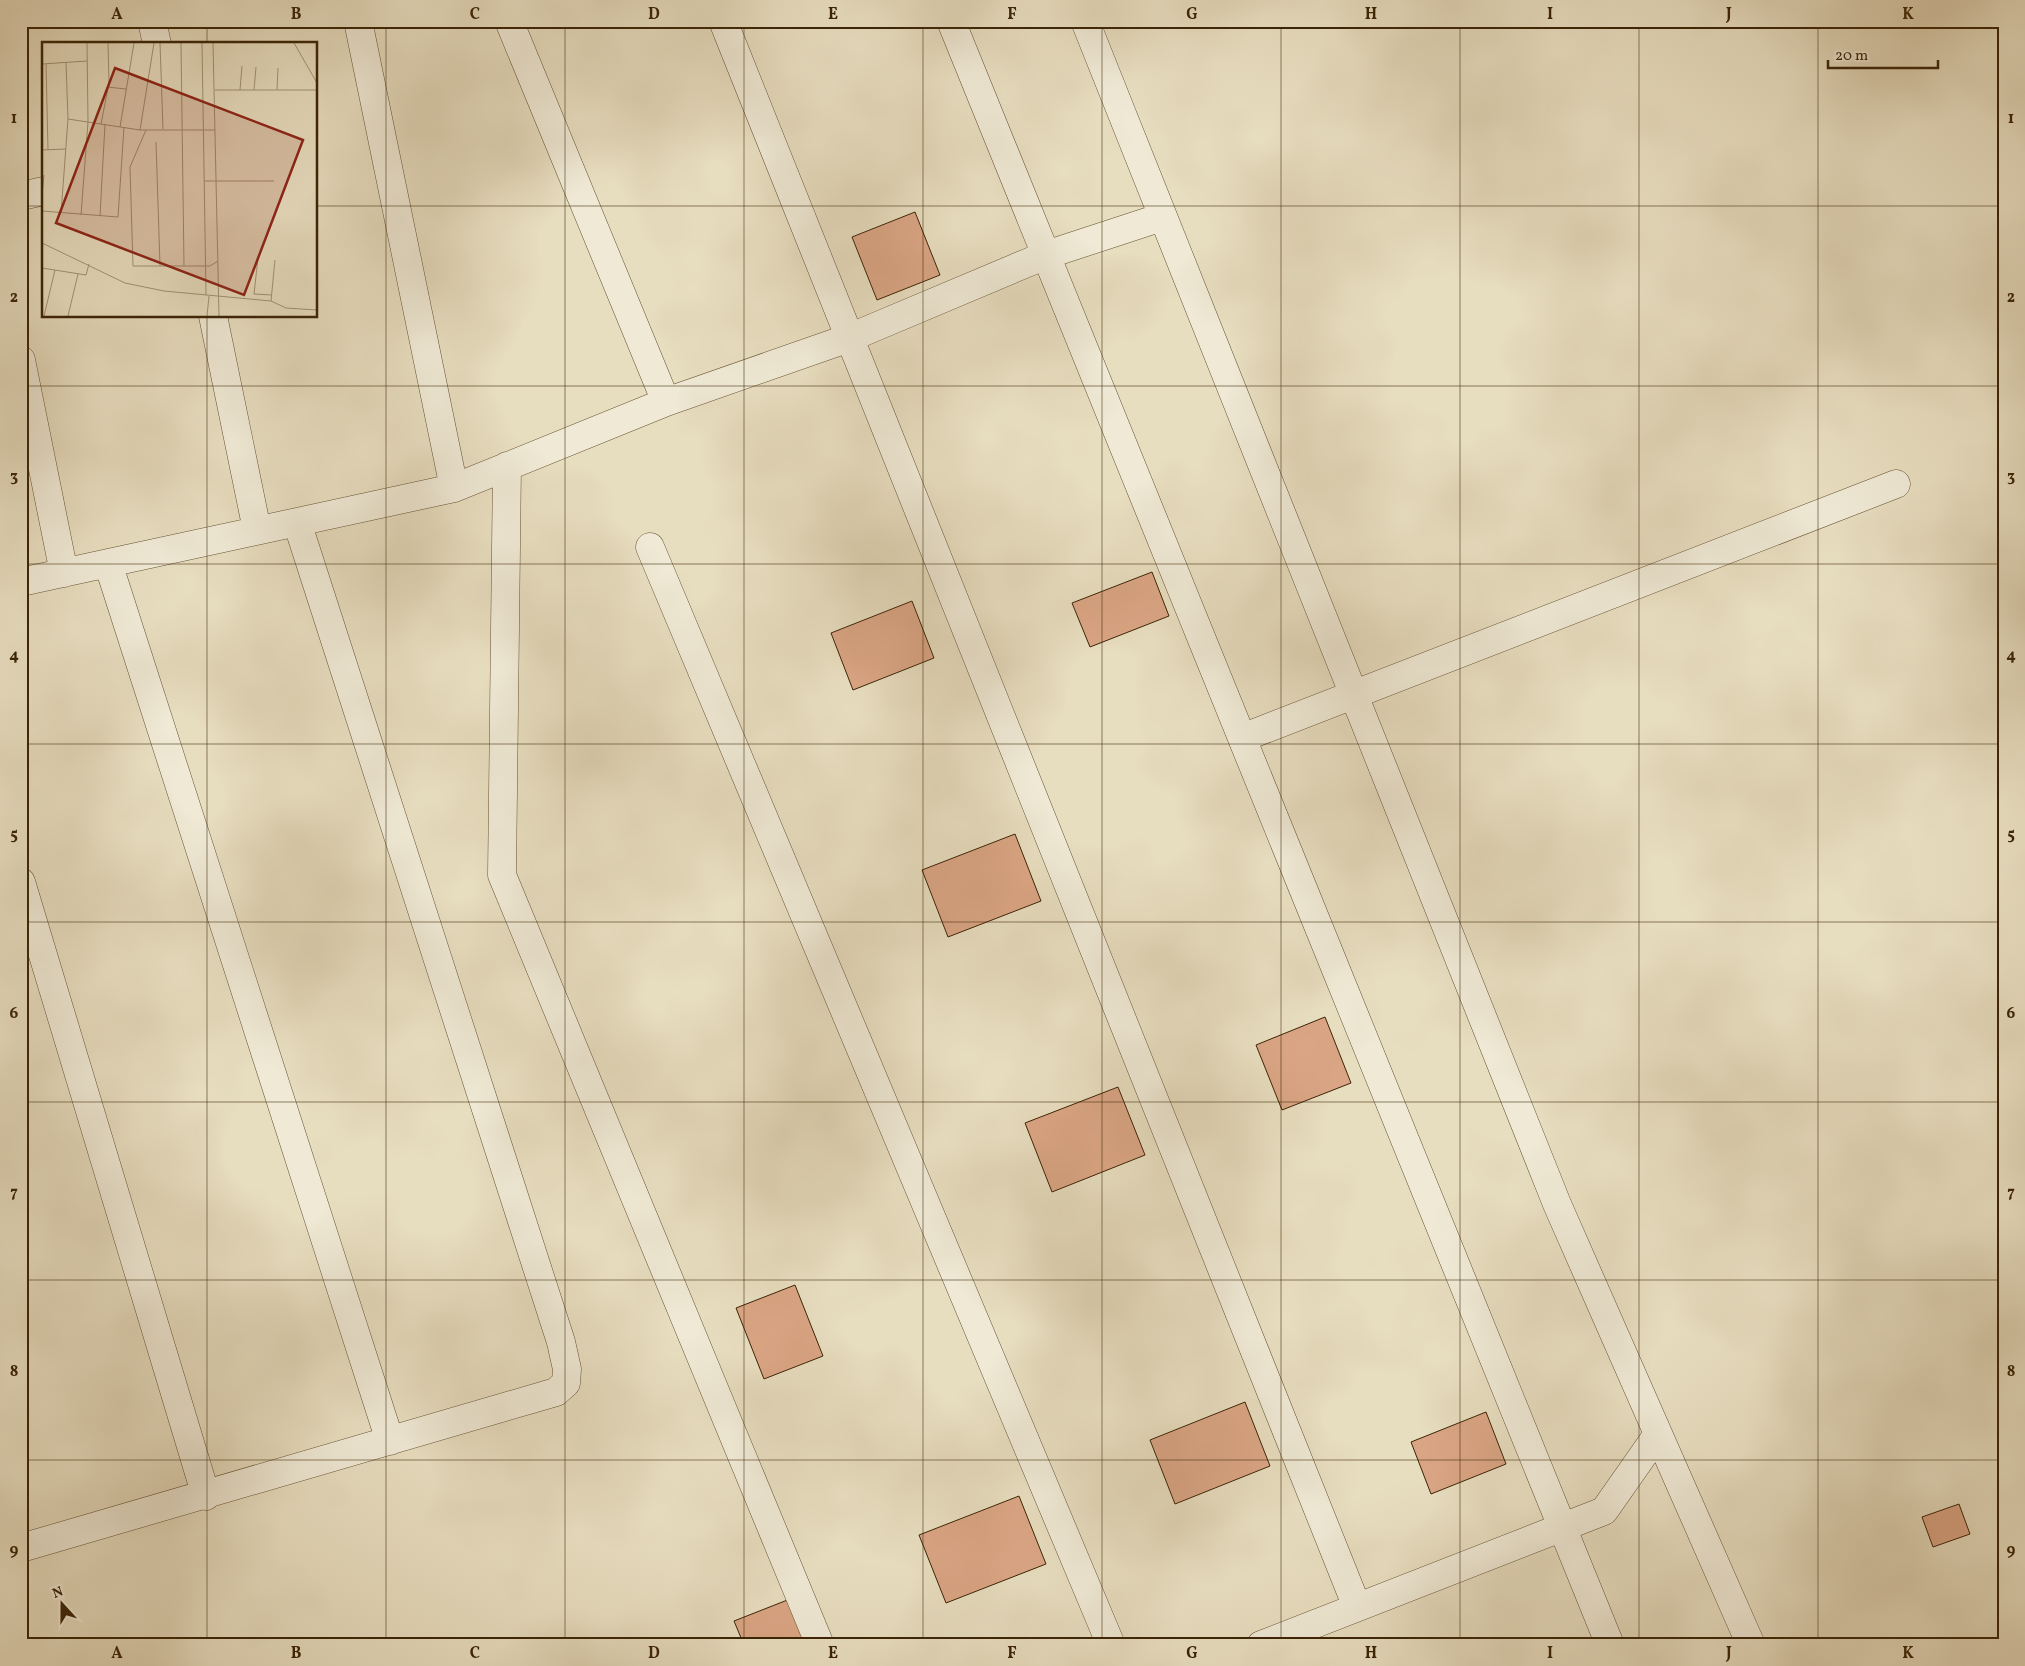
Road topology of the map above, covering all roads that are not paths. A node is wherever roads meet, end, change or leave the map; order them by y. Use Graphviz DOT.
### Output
graph roads {
  1 [pos="152,21"];
  2 [pos="358,21"];
  3 [pos="509,21"];
  4 [pos="723,21"];
  5 [pos="951,21"];
  6 [pos="1085,21"];
  7 [pos="157,42"];
  8 [pos="42,191"];
  9 [pos="21,196"];
  10 [pos="1162,217"];
  11 [pos="1046,256"];
  12 [pos="213,318"];
  13 [pos="849,338"];
  14 [pos="21,360"];
  15 [pos="666,402"];
  16 [pos="507,466"];
  17 [pos="1896,484"];
  18 [pos="454,488"];
  19 [pos="297,522"];
  20 [pos="257,530"];
  21 [pos="650,547"];
  22 [pos="108,563"];
  23 [pos="64,573"];
  24 [pos="21,582"];
  25 [pos="1354,694"];
  26 [pos="1242,738"];
  27 [pos="21,882"];
  28 [pos="1658,1434"];
  29 [pos="390,1441"];
  30 [pos="206,1496"];
  31 [pos="1563,1527"];
  32 [pos="21,1548"];
  33 [pos="1357,1607"];
  34 [pos="820,1645"];
  35 [pos="1111,1645"];
  36 [pos="1261,1645"];
  37 [pos="1610,1645"];
  38 [pos="1751,1645"];
  1 -- 7 [label="street"];
  2 -- 18 [label="street"];
  3 -- 15 [label="street"];
  4 -- 13 [label="street"];
  5 -- 11 [label="street"];
  6 -- 10 [label="street"];
  8 -- 9 [label="street"];
  10 -- 11 [label="street"];
  10 -- 25 [label="street"];
  11 -- 13 [label="street"];
  11 -- 26 [label="street"];
  12 -- 20 [label="street"];
  13 -- 15 [label="street"];
  13 -- 33 [label="street"];
  14 -- 23 [label="street"];
  15 -- 16 [label="street"];
  16 -- 18 [label="street"];
  16 -- 34 [label="street"];
  17 -- 25 [label="street"];
  18 -- 19 [label="street"];
  19 -- 20 [label="street"];
  19 -- 29 [label="street"];
  20 -- 22 [label="street"];
  21 -- 35 [label="street"];
  22 -- 23 [label="street"];
  22 -- 29 [label="street"];
  23 -- 24 [label="street"];
  25 -- 26 [label="street"];
  25 -- 28 [label="street"];
  26 -- 31 [label="street"];
  27 -- 30 [label="street"];
  28 -- 31 [label="street"];
  28 -- 38 [label="street"];
  29 -- 30 [label="street"];
  30 -- 32 [label="street"];
  31 -- 33 [label="street"];
  31 -- 37 [label="street"];
  33 -- 36 [label="street"];
}
